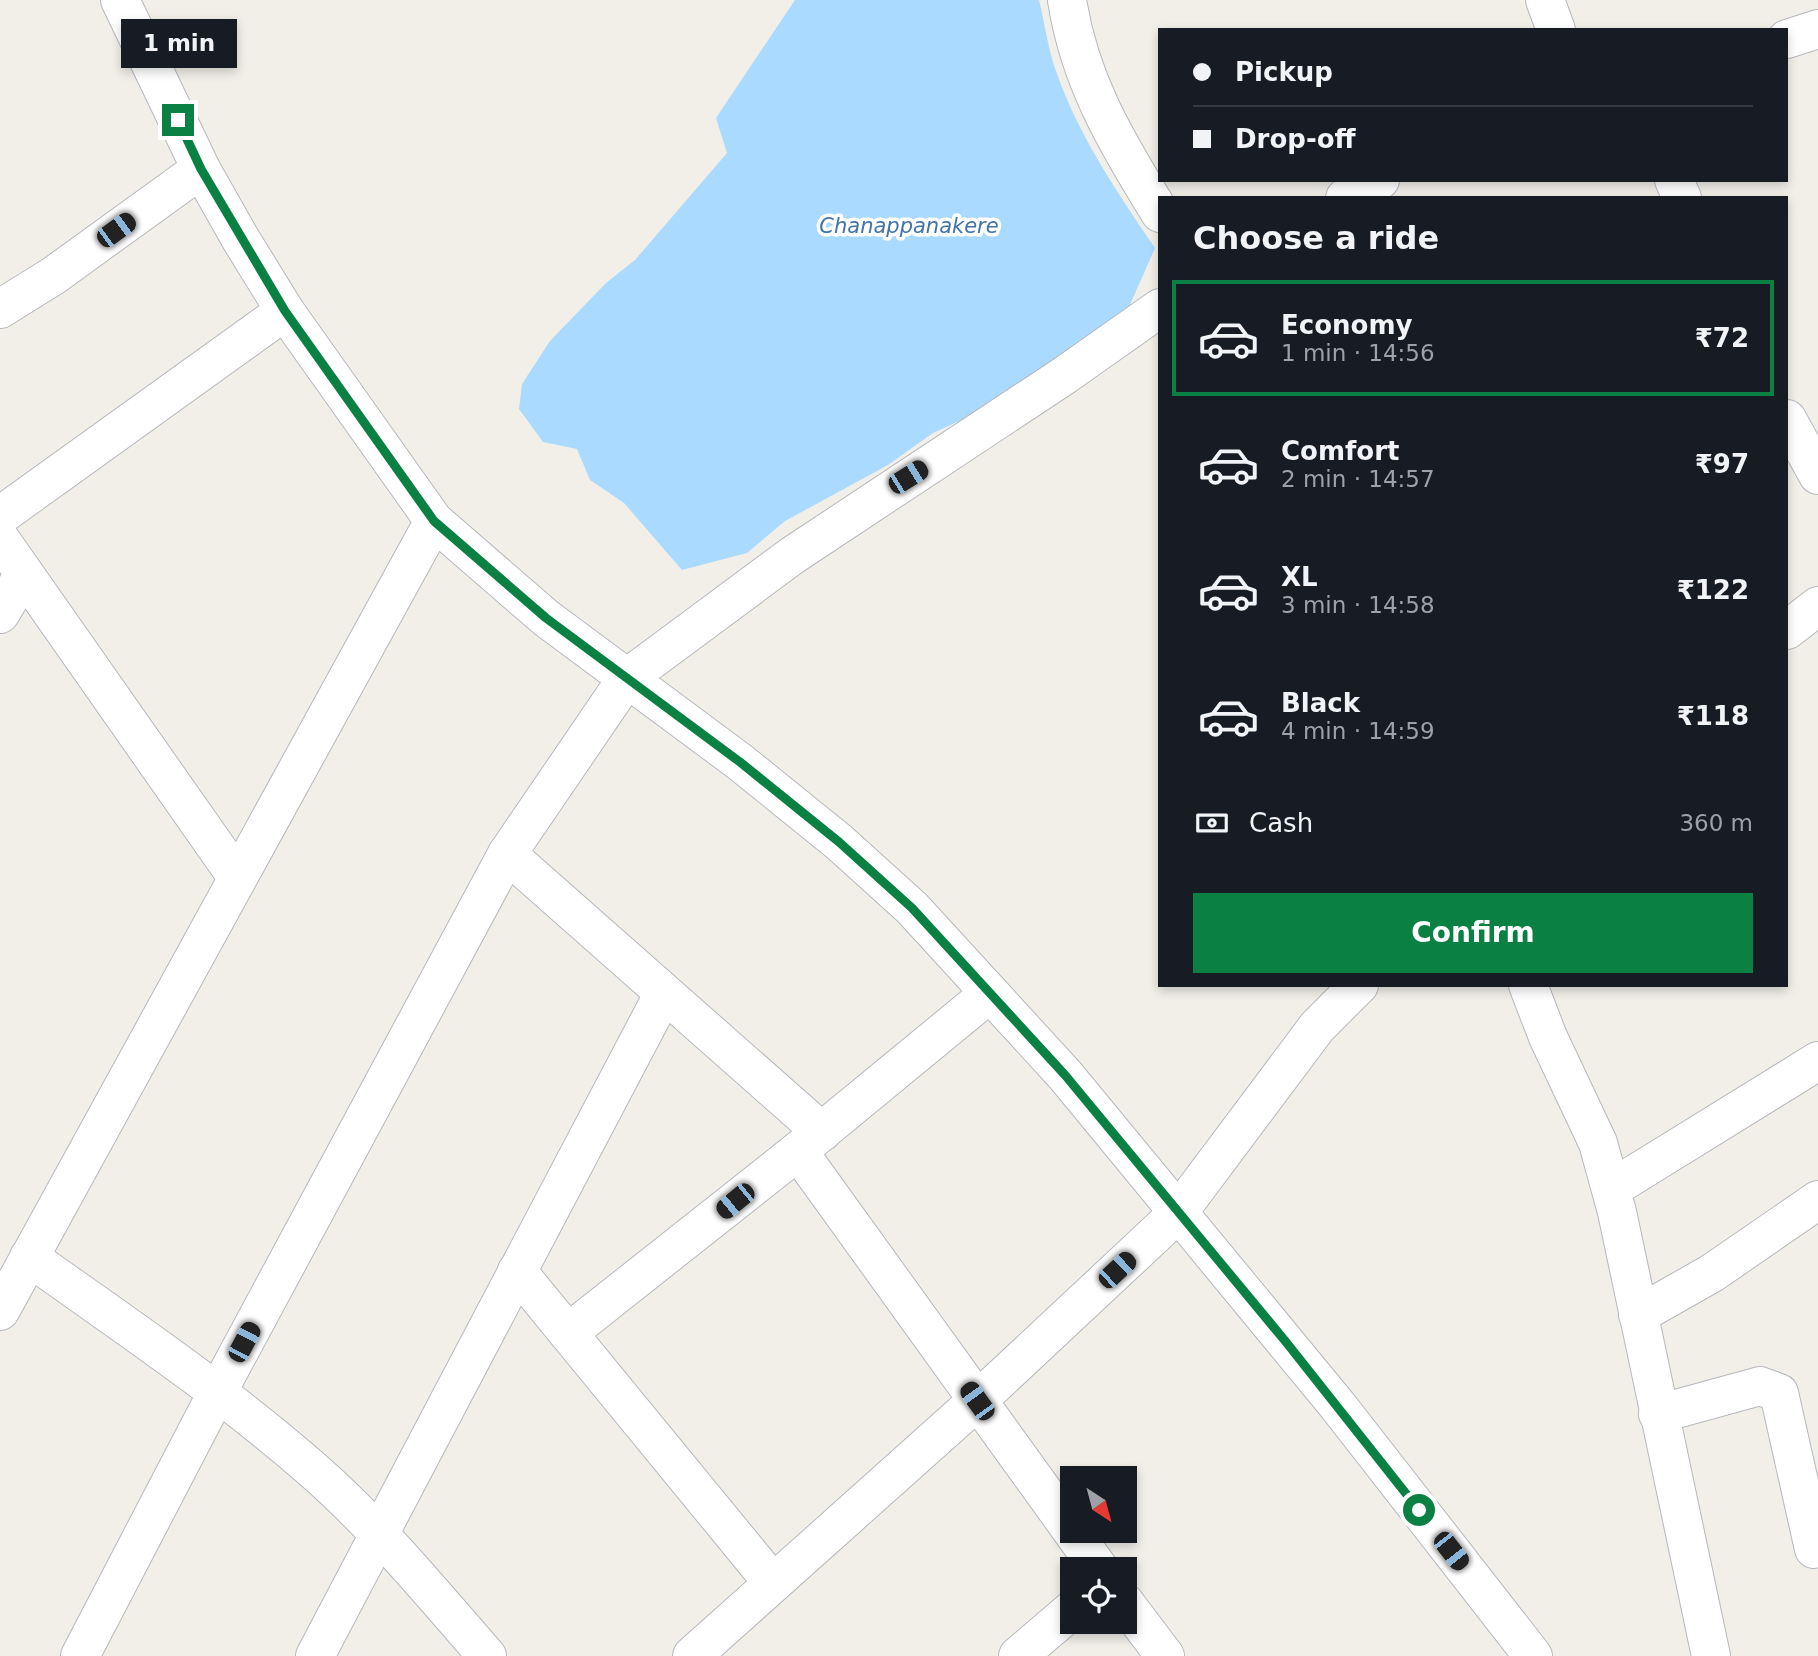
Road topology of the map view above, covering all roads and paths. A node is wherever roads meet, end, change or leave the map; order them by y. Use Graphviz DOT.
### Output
graph roads {
  1 [pos="120,0"];
  2 [pos="1067,0"];
  3 [pos="1545,0"];
  4 [pos="1555,28"];
  5 [pos="1818,29"];
  6 [pos="1788,39"];
  7 [pos="201,169"];
  8 [pos="1158,210"];
  9 [pos="0,309"];
  10 [pos="1158,309"];
  11 [pos="285,311"];
  12 [pos="1788,421"];
  13 [pos="1818,475"];
  14 [pos="0,516"];
  15 [pos="434,521"];
  16 [pos="0,539"];
  17 [pos="24,574"];
  18 [pos="1818,606"];
  19 [pos="0,614"];
  20 [pos="1788,629"];
  21 [pos="627,678"];
  22 [pos="507,854"];
  23 [pos="237,877"];
  24 [pos="1357,987"];
  25 [pos="1529,987"];
  26 [pos="664,993"];
  27 [pos="990,993"];
  28 [pos="1818,1061"];
  29 [pos="810,1142"];
  30 [pos="1611,1189"];
  31 [pos="1818,1200"];
  32 [pos="1177,1214"];
  33 [pos="29,1257"];
  34 [pos="517,1271"];
  35 [pos="0,1311"];
  36 [pos="1638,1315"];
  37 [pos="568,1334"];
  38 [pos="218,1391"];
  39 [pos="977,1401"];
  40 [pos="1658,1415"];
  41 [pos="1806,1453"];
  42 [pos="379,1532"];
  43 [pos="1814,1549"];
  44 [pos="1091,1557"];
  45 [pos="773,1583"];
  46 [pos="1137,1619"];
  47 [pos="1060,1620"];
  48 [pos="80,1656"];
  49 [pos="315,1656"];
  50 [pos="487,1656"];
  51 [pos="692,1656"];
  52 [pos="1018,1656"];
  53 [pos="1166,1656"];
  54 [pos="1533,1656"];
  55 [pos="1711,1656"];
  1 -- 7 [label="street"];
  2 -- 8 [label="street"];
  3 -- 4 [label="street"];
  5 -- 6 [label="street"];
  7 -- 9 [label="street"];
  7 -- 11 [label="street"];
  10 -- 21 [label="street"];
  11 -- 14 [label="street"];
  11 -- 15 [label="street"];
  12 -- 13 [label="street"];
  15 -- 21 [label="street"];
  15 -- 23 [label="street"];
  16 -- 17 [label="street"];
  17 -- 19 [label="street"];
  17 -- 23 [label="street"];
  18 -- 20 [label="street"];
  21 -- 22 [label="street"];
  21 -- 27 [label="street"];
  22 -- 26 [label="street"];
  22 -- 38 [label="street"];
  23 -- 33 [label="street"];
  24 -- 32 [label="street"];
  25 -- 30 [label="street"];
  26 -- 29 [label="street"];
  26 -- 34 [label="street"];
  27 -- 29 [label="street"];
  27 -- 32 [label="street"];
  28 -- 30 [label="street"];
  29 -- 37 [label="street"];
  29 -- 39 [label="street"];
  30 -- 36 [label="street"];
  31 -- 36 [label="street"];
  32 -- 39 [label="street"];
  32 -- 54 [label="street"];
  33 -- 35 [label="street"];
  33 -- 38 [label="street"];
  34 -- 37 [label="street"];
  34 -- 42 [label="street"];
  36 -- 40 [label="street"];
  37 -- 45 [label="street"];
  38 -- 42 [label="street"];
  38 -- 48 [label="street"];
  39 -- 44 [label="street"];
  39 -- 45 [label="street"];
  40 -- 41 [label="street"];
  40 -- 55 [label="street"];
  41 -- 43 [label="street"];
  42 -- 49 [label="street"];
  42 -- 50 [label="street"];
  45 -- 51 [label="street"];
  46 -- 53 [label="street"];
  47 -- 52 [label="street"];
}
